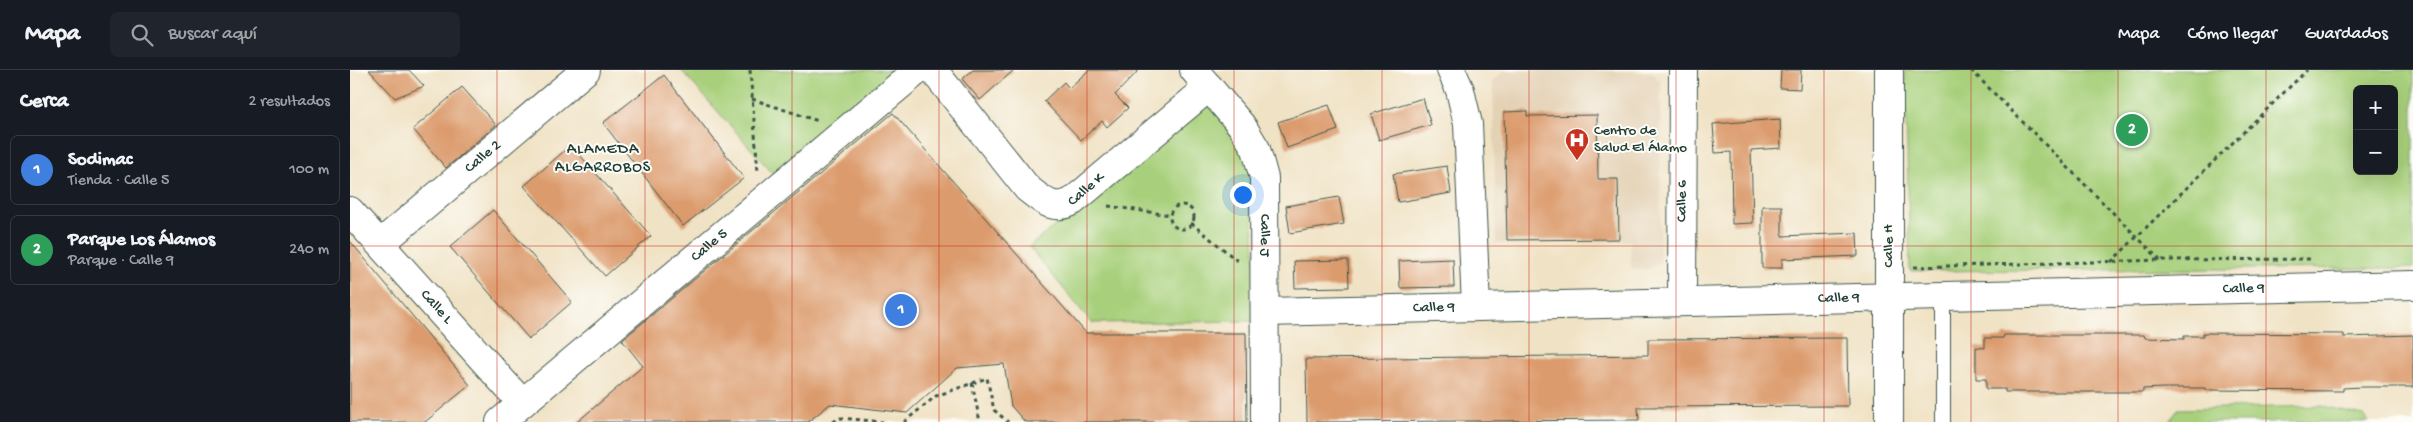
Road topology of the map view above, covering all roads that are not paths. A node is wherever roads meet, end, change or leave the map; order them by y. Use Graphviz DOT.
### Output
graph roads {
  1 [pos="586,70"];
  2 [pos="918,70"];
  3 [pos="933,70"];
  4 [pos="1683,70"];
  5 [pos="1889,70"];
  6 [pos="1458,77"];
  7 [pos="1202,79"];
  8 [pos="350,211"];
  9 [pos="380,244"];
  10 [pos="2413,285"];
  11 [pos="1943,296"];
  12 [pos="1889,297"];
  13 [pos="1682,302"];
  14 [pos="1476,307"];
  15 [pos="1265,312"];
  16 [pos="522,403"];
  17 [pos="500,422"];
  18 [pos="1265,422"];
  19 [pos="1890,422"];
  20 [pos="1943,422"];
  1 -- 9 [label="street, Calle 2"];
  2 -- 16 [label="street, Calle 5"];
  3 -- 7 [label="street, Calle K"];
  4 -- 13 [label="street, Calle 6"];
  5 -- 12 [label="street, Calle H"];
  6 -- 14 [label="street"];
  7 -- 15 [label="street, Calle J"];
  8 -- 9 [label="street, Calle L"];
  9 -- 16 [label="street, Calle L"];
  10 -- 11 [label="street, Calle 9"];
  11 -- 12 [label="street, Calle 9"];
  11 -- 20 [label="lane"];
  12 -- 13 [label="street, Calle 9"];
  12 -- 19 [label="street, Calle H"];
  13 -- 14 [label="street, Calle 9"];
  14 -- 15 [label="street, Calle 9"];
  15 -- 18 [label="street, Calle J"];
  16 -- 17 [label="street, Calle 5"];
}
